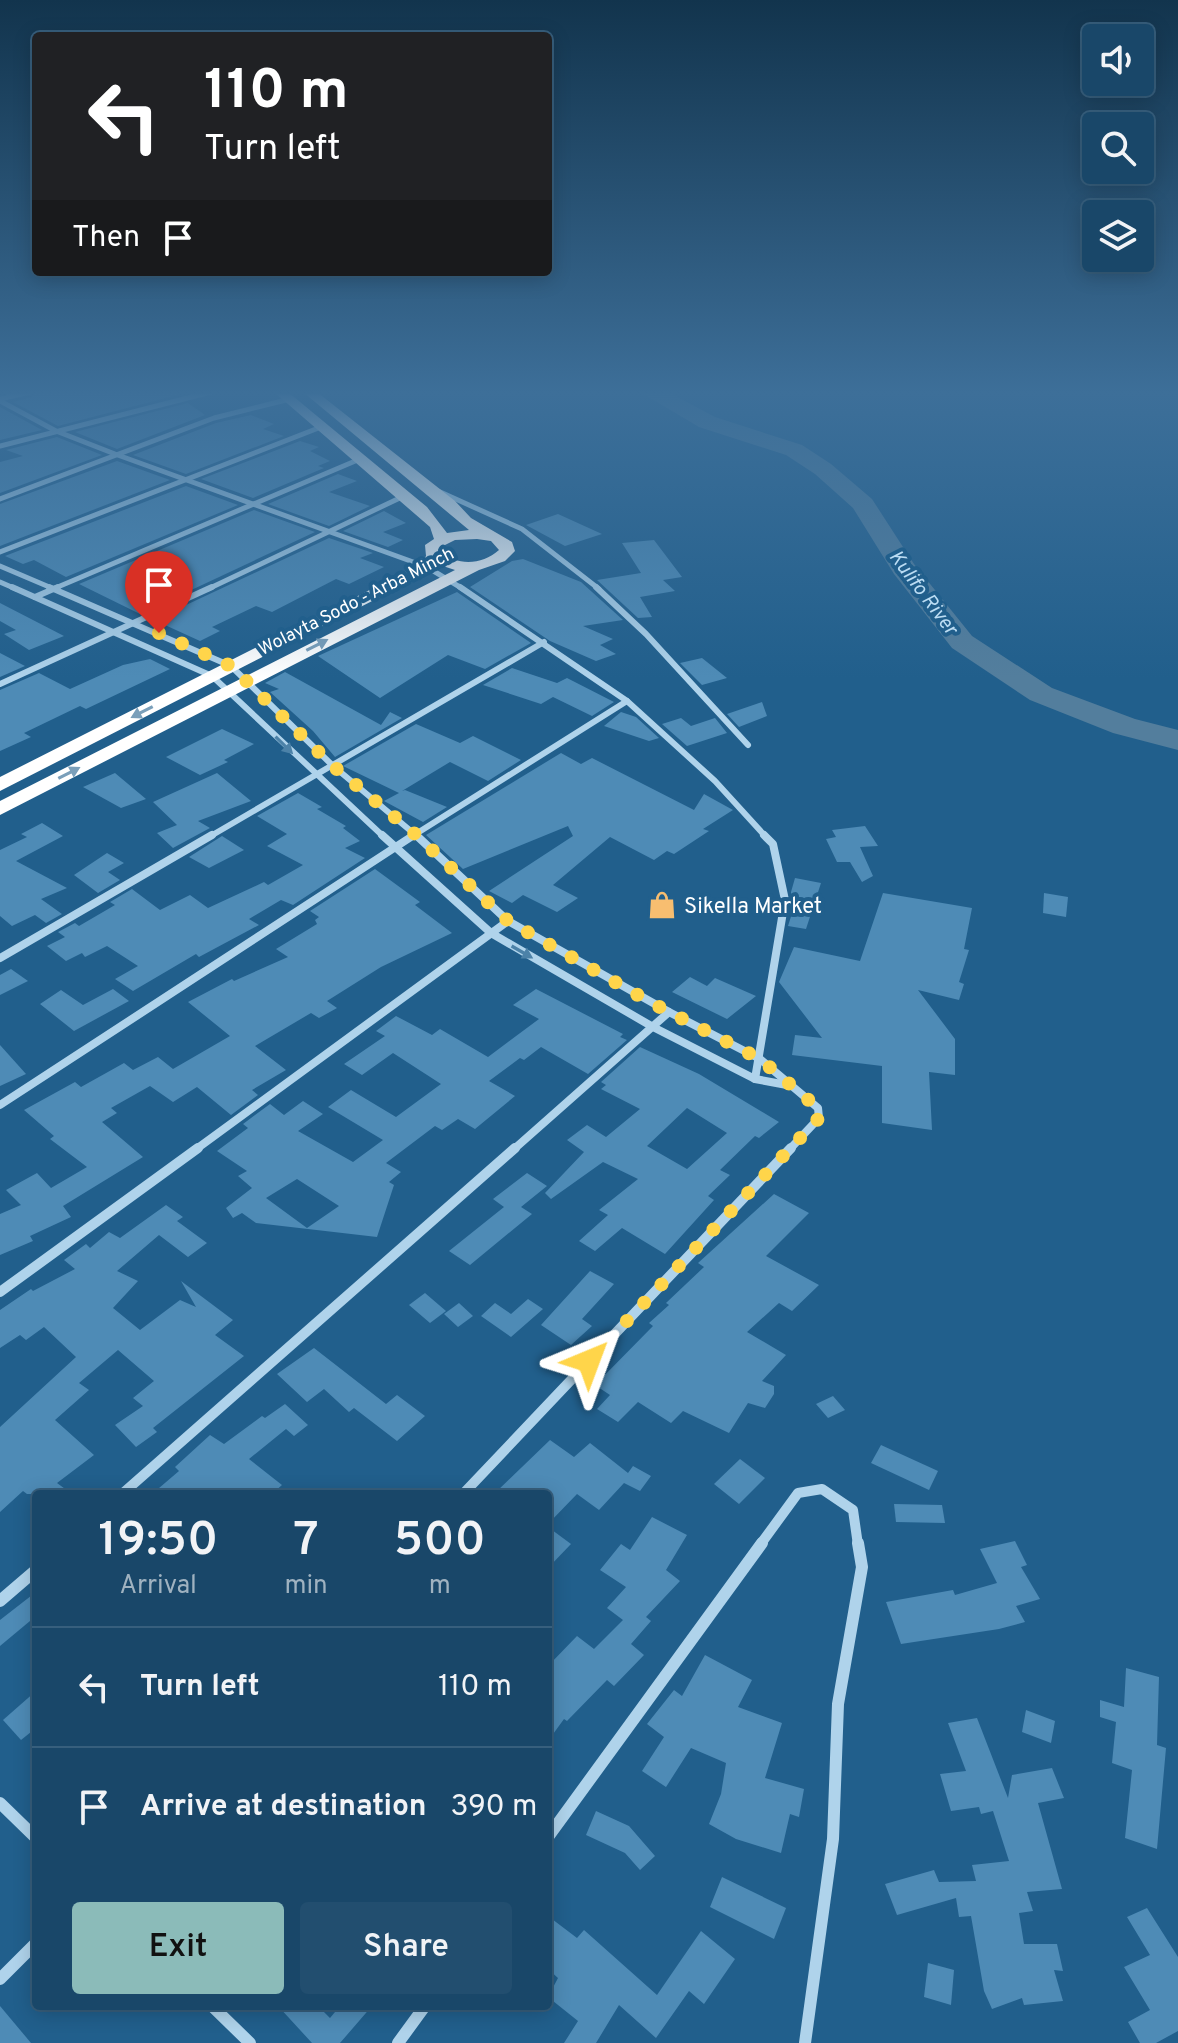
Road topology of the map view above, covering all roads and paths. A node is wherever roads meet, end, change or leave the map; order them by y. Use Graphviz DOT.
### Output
graph roads {
  1 [pos="30,487"];
  2 [pos="165,487"];
  3 [pos="210,487"];
  4 [pos="296,487"];
  5 [pos="394,487"];
  6 [pos="430,488"];
  7 [pos="404,496"];
  8 [pos="0,499"];
  9 [pos="258,504"];
  10 [pos="333,532"];
  11 [pos="490,537"];
  12 [pos="442,539"];
  13 [pos="0,552"];
  14 [pos="430,562"];
  15 [pos="477,565"];
  16 [pos="0,566"];
  17 [pos="448,578"];
  18 [pos="0,582"];
  19 [pos="55,589"];
  20 [pos="35,597"];
  21 [pos="135,622"];
  22 [pos="113,631"];
  23 [pos="544,642"];
  24 [pos="231,666"];
  25 [pos="212,676"];
  26 [pos="0,684"];
  27 [pos="238,685"];
  28 [pos="627,701"];
  29 [pos="748,745"];
  30 [pos="332,765"];
  31 [pos="315,775"];
  32 [pos="0,785"];
  33 [pos="0,809"];
  34 [pos="415,834"];
  35 [pos="395,848"];
  36 [pos="508,921"];
  37 [pos="491,933"];
  38 [pos="0,958"];
  39 [pos="669,1012"];
  40 [pos="653,1027"];
  41 [pos="760,1059"];
  42 [pos="755,1079"];
  43 [pos="787,1085"];
  44 [pos="0,1105"];
  45 [pos="0,1292"];
  46 [pos="127,1490"];
  47 [pos="467,1490"];
  48 [pos="32,1573"];
  49 [pos="0,1601"];
  50 [pos="0,1803"];
  51 [pos="552,1831"];
  52 [pos="32,1834"];
  53 [pos="32,1947"];
  54 [pos="0,1979"];
  55 [pos="216,2010"];
  56 [pos="422,2010"];
  57 [pos="250,2043"];
  58 [pos="398,2043"];
  59 [pos="805,2043"];
  1 -- 8 [label="street"];
  2 -- 13 [label="street"];
  3 -- 9 [label="street"];
  4 -- 9 [label="street"];
  5 -- 7 [label="highway"];
  6 -- 11 [label="highway, Wolayta Sodo - Arba Minch"];
  6 -- 29 [label="street"];
  7 -- 10 [label="street"];
  7 -- 12 [label="highway"];
  9 -- 10 [label="street"];
  9 -- 19 [label="street"];
  10 -- 14 [label="street"];
  10 -- 21 [label="street"];
  11 -- 12 [label="highway, Wolayta Sodo - Arba Minch"];
  11 -- 15 [label="highway, Wolayta Sodo - Arba Minch"];
  12 -- 14 [label="highway, Wolayta Sodo - Arba Minch"];
  14 -- 15 [label="highway, Wolayta Sodo - Arba Minch"];
  14 -- 17 [label="street"];
  14 -- 24 [label="highway, Wolayta Sodo - Arba Minch"];
  15 -- 17 [label="highway, Wolayta Sodo - Arba Minch"];
  16 -- 19 [label="street"];
  17 -- 23 [label="street"];
  27 -- 17 [label="highway, Wolayta Sodo - Arba Minch, one-way"];
  18 -- 20 [label="street"];
  19 -- 20 [label="street"];
  19 -- 21 [label="street"];
  20 -- 22 [label="street"];
  21 -- 22 [label="street"];
  21 -- 24 [label="street"];
  22 -- 25 [label="street"];
  22 -- 26 [label="street"];
  23 -- 28 [label="street"];
  23 -- 30 [label="street"];
  24 -- 25 [label="highway, Wolayta Sodo - Arba Minch"];
  24 -- 27 [label="street"];
  25 -- 27 [label="street"];
  25 -- 32 [label="highway, Wolayta Sodo - Arba Minch, one-way"];
  27 -- 30 [label="street"];
  27 -- 31 [label="street, one-way"];
  33 -- 27 [label="highway, Wolayta Sodo - Arba Minch, one-way"];
  28 -- 34 [label="street"];
  28 -- 41 [label="street"];
  30 -- 31 [label="street"];
  30 -- 34 [label="street"];
  31 -- 35 [label="street"];
  31 -- 38 [label="street"];
  34 -- 35 [label="street"];
  34 -- 36 [label="street"];
  35 -- 37 [label="street"];
  35 -- 44 [label="street"];
  36 -- 37 [label="street"];
  36 -- 39 [label="street"];
  37 -- 40 [label="street, one-way"];
  37 -- 45 [label="street"];
  39 -- 40 [label="street"];
  39 -- 41 [label="street"];
  40 -- 42 [label="street"];
  40 -- 46 [label="street"];
  41 -- 42 [label="street"];
  41 -- 43 [label="street"];
  42 -- 43 [label="street"];
  43 -- 47 [label="street"];
  48 -- 49 [label="street"];
  50 -- 52 [label="street"];
  51 -- 59 [label="street"];
  53 -- 54 [label="street"];
  55 -- 57 [label="street"];
  56 -- 58 [label="street"];
}
